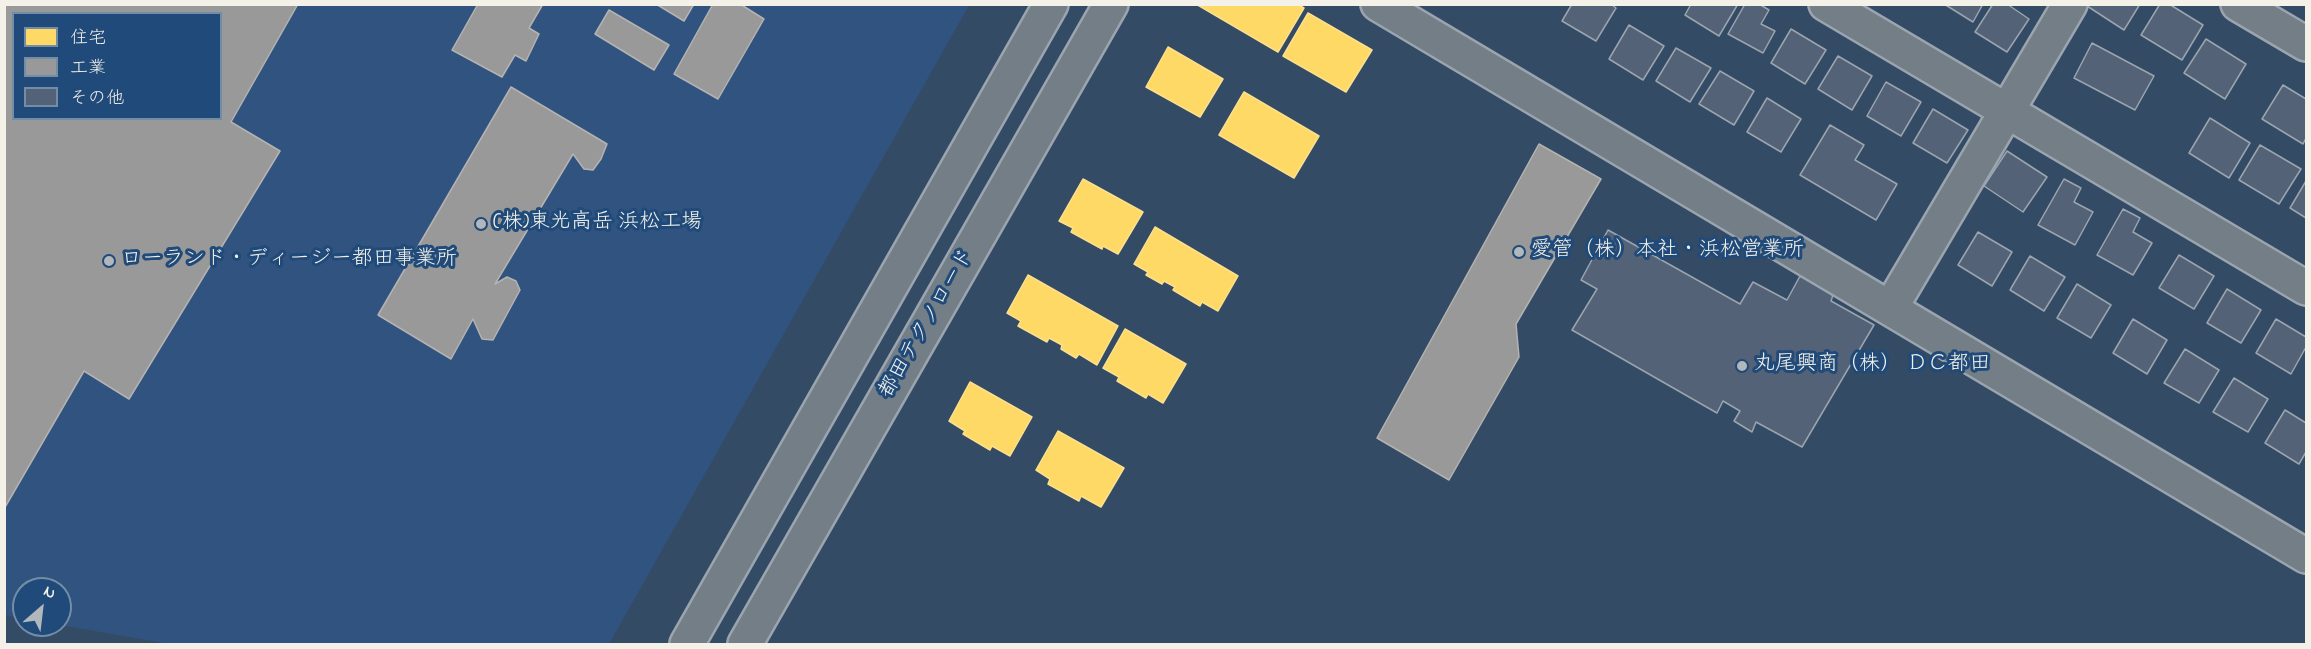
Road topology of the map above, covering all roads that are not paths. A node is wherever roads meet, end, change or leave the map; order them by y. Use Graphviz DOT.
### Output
graph roads {
  1 [pos="1051,4"];
  2 [pos="1111,4"];
  3 [pos="1826,4"];
  4 [pos="2070,4"];
  5 [pos="2238,4"];
  6 [pos="1384,6"];
  7 [pos="2307,45"];
  8 [pos="2006,111"];
  9 [pos="2307,288"];
  10 [pos="1891,307"];
  11 [pos="2307,556"];
  12 [pos="687,645"];
  13 [pos="745,645"];
  1 -- 12 [label="street"];
  2 -- 13 [label="street, 都田テクノロード"];
  3 -- 8 [label="street"];
  4 -- 8 [label="street"];
  5 -- 7 [label="street"];
  6 -- 10 [label="street"];
  8 -- 9 [label="street"];
  8 -- 10 [label="street"];
  10 -- 11 [label="street"];
}
